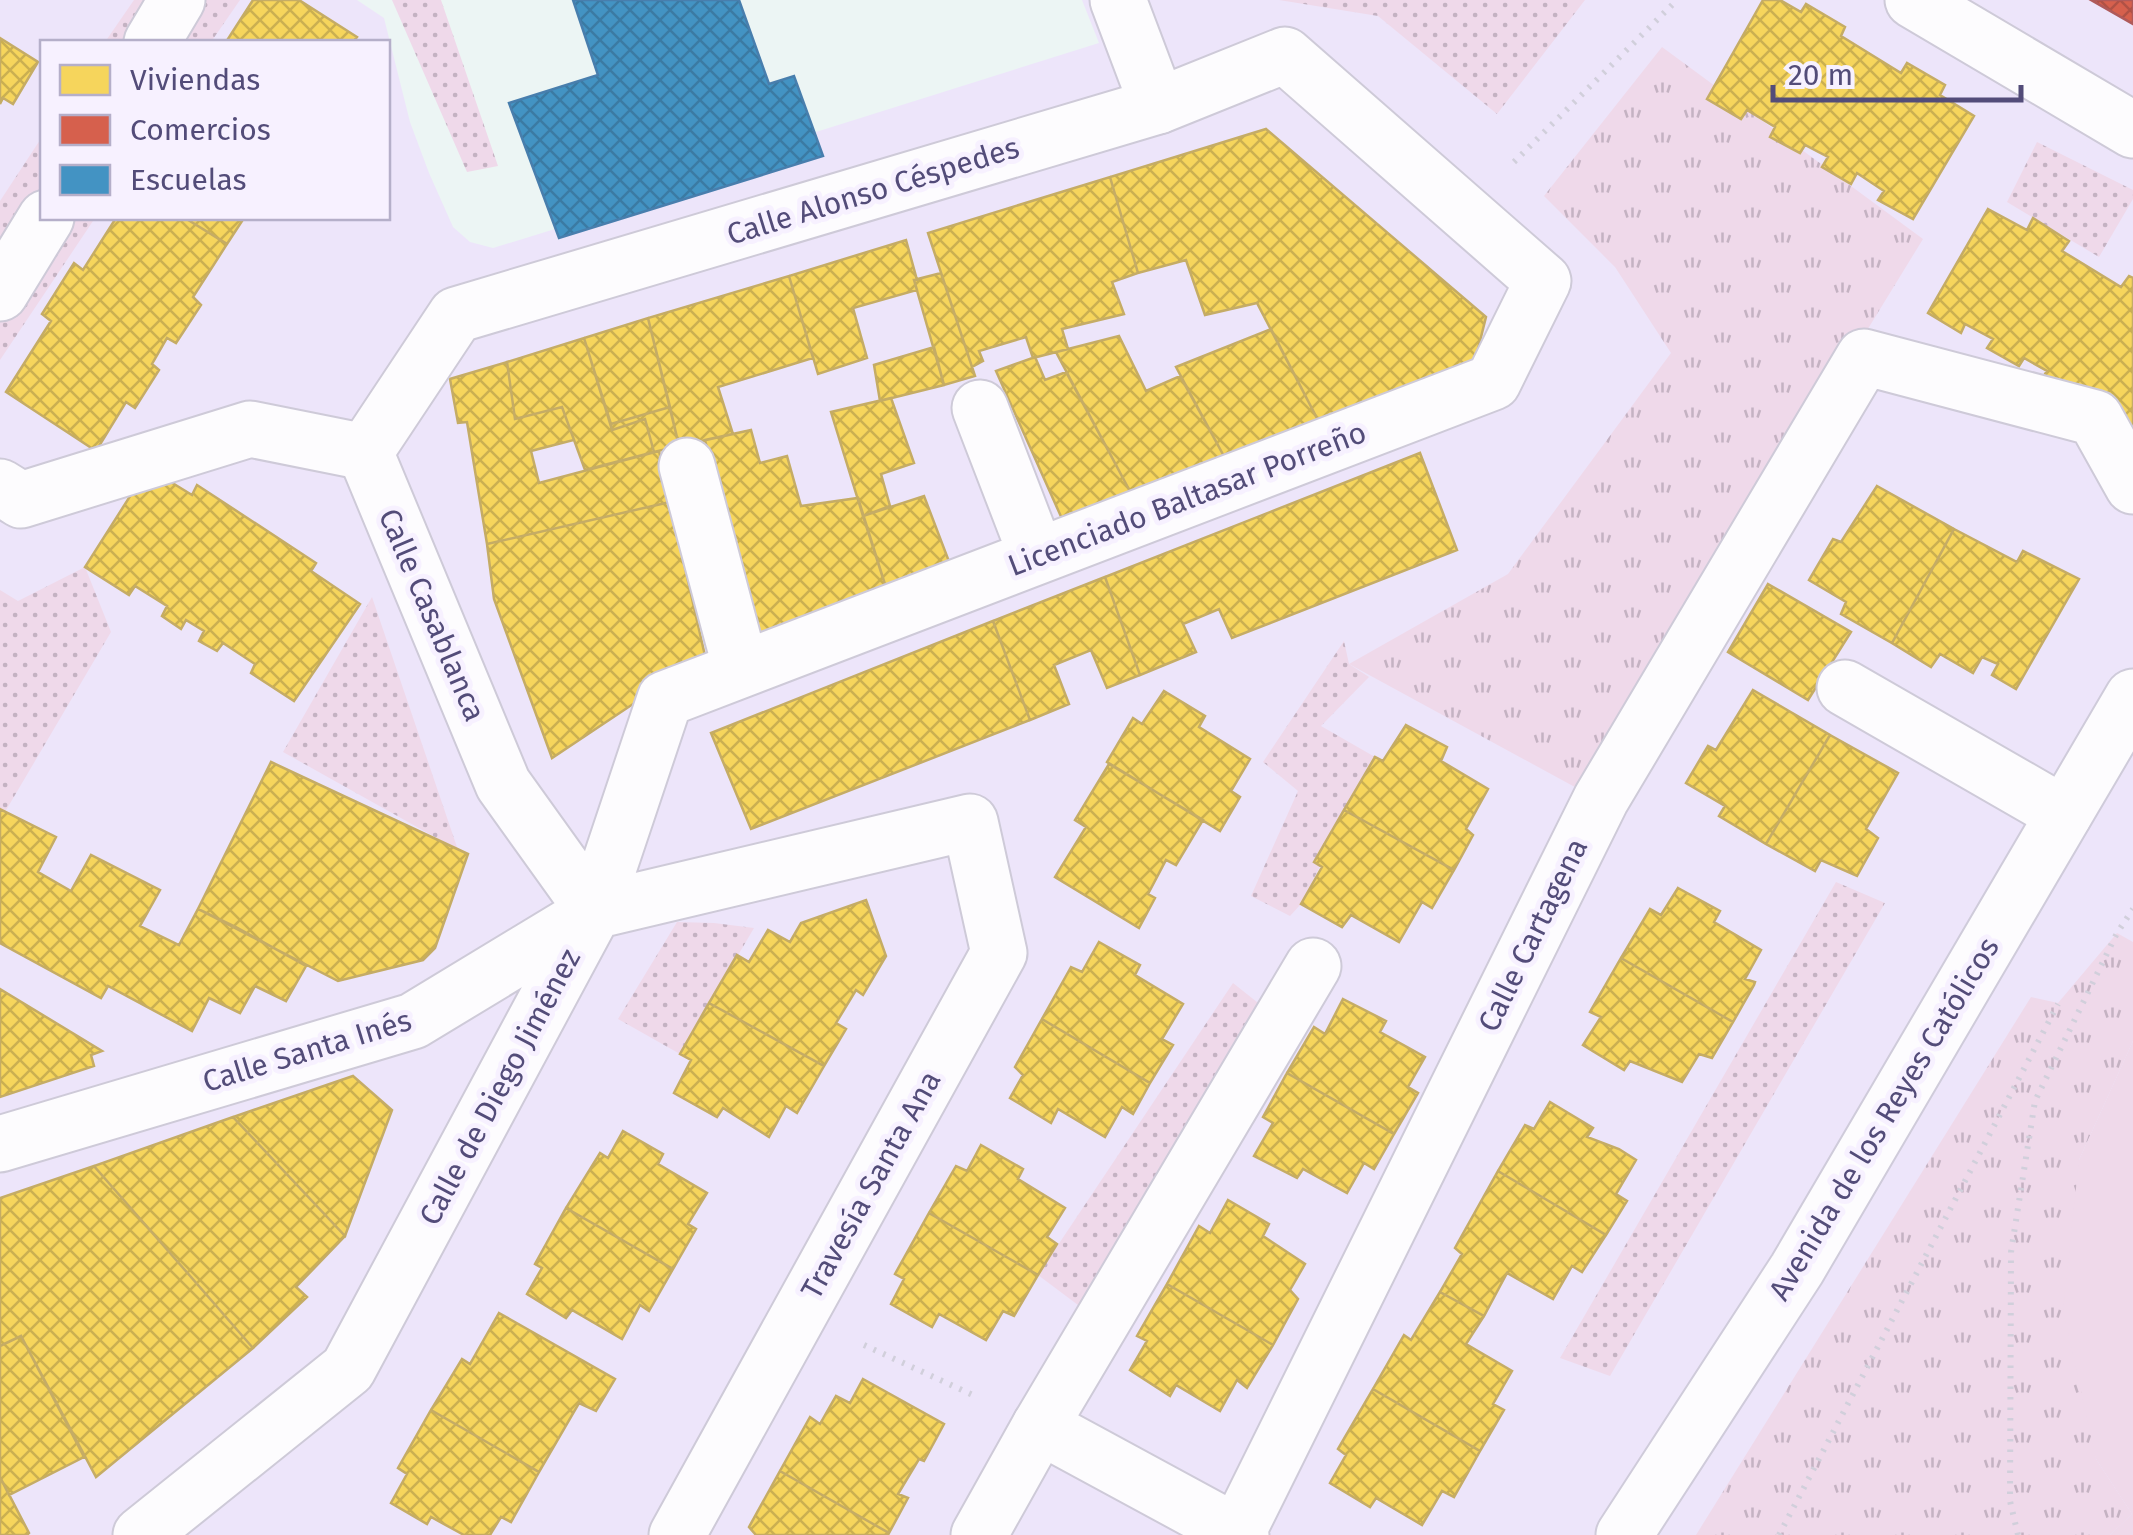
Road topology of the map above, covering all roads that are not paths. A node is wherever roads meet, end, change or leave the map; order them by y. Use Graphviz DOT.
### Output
graph roads {
  1 [pos="178,0"];
  2 [pos="1118,0"];
  3 [pos="1913,0"];
  4 [pos="153,40"];
  5 [pos="1285,55"];
  6 [pos="1158,106"];
  7 [pos="2133,130"];
  8 [pos="45,220"];
  9 [pos="0,293"];
  10 [pos="980,408"];
  11 [pos="365,452"];
  12 [pos="687,466"];
  13 [pos="0,486"];
  14 [pos="2133,486"];
  15 [pos="1037,556"];
  16 [pos="741,669"];
  17 [pos="1845,688"];
  18 [pos="2133,697"];
  19 [pos="2064,814"];
  20 [pos="594,911"];
  21 [pos="1314,966"];
  22 [pos="0,1144"];
  23 [pos="1040,1426"];
  24 [pos="1239,1534"];
  25 [pos="141,1535"];
  26 [pos="677,1535"];
  27 [pos="979,1535"];
  28 [pos="1624,1535"];
  1 -- 4 [label="street"];
  2 -- 6 [label="street"];
  3 -- 7 [label="street"];
  5 -- 6 [label="street, Calle Alonso Céspedes"];
  5 -- 15 [label="street, Licenciado Baltasar Porreño"];
  6 -- 11 [label="street, Calle Alonso Céspedes"];
  8 -- 9 [label="street"];
  10 -- 15 [label="street"];
  11 -- 13 [label="street"];
  11 -- 20 [label="street, Calle Casablanca"];
  12 -- 16 [label="street"];
  14 -- 24 [label="street, Calle Cartagena"];
  15 -- 16 [label="street, Licenciado Baltasar Porreño"];
  16 -- 20 [label="street, Licenciado Baltasar Porreño"];
  17 -- 19 [label="street"];
  18 -- 19 [label="street, Avenida de los Reyes Católicos"];
  19 -- 28 [label="street, Avenida de los Reyes Católicos"];
  20 -- 22 [label="street, Calle Santa Inés"];
  20 -- 25 [label="street, Calle de Diego Jiménez"];
  20 -- 26 [label="street, Travesía Santa Ana"];
  21 -- 23 [label="street"];
  23 -- 24 [label="street"];
  23 -- 27 [label="street"];
}
